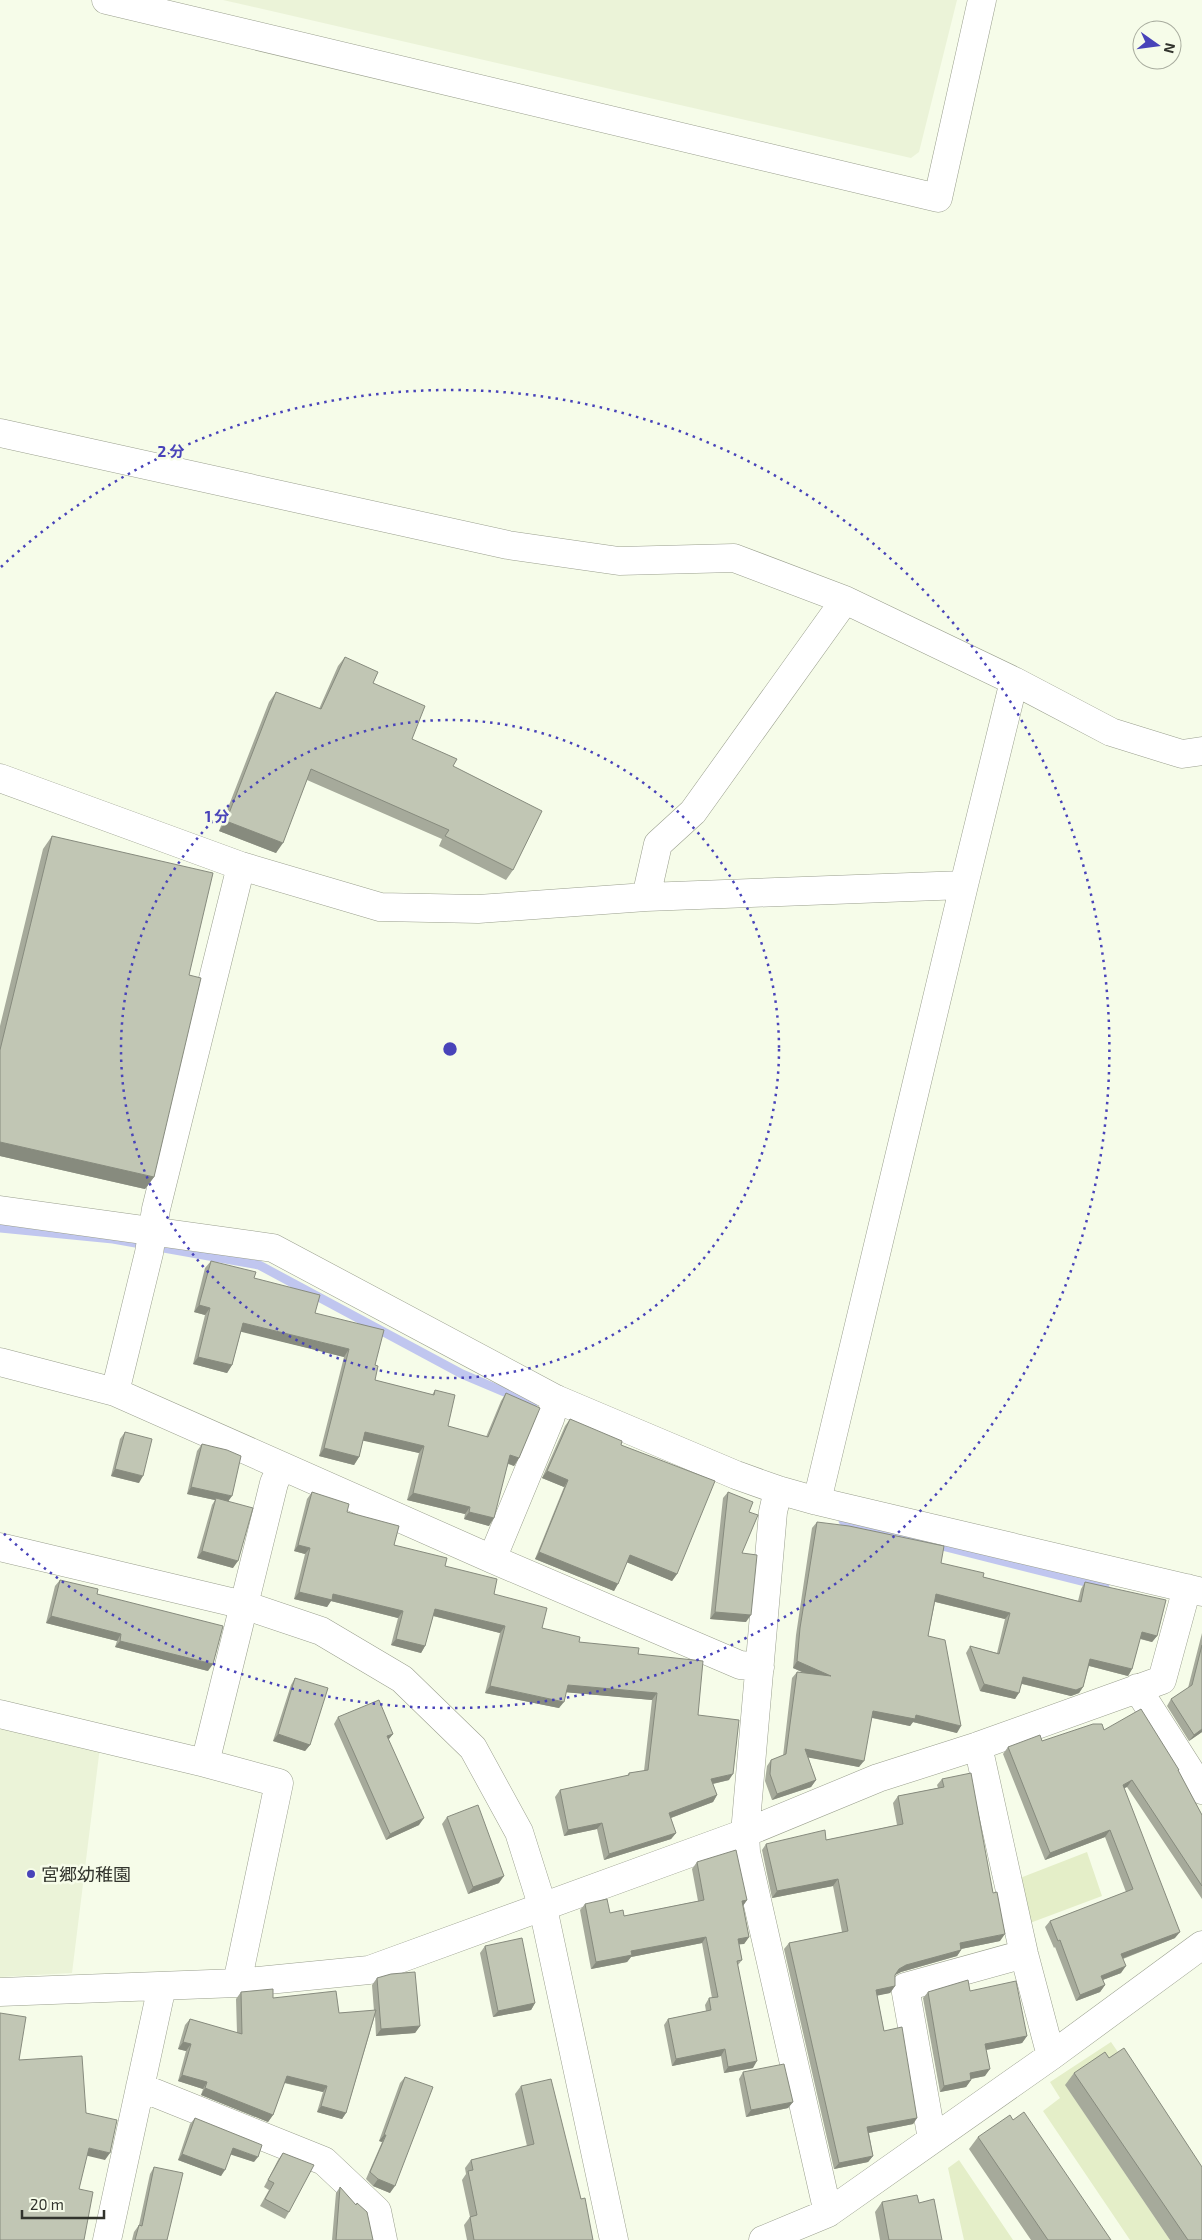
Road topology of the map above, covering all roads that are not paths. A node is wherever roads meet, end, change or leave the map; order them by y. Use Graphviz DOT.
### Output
graph roads {
  1 [pos="106,0"];
  2 [pos="982,0"];
  3 [pos="0,433"];
  4 [pos="845,600"];
  5 [pos="1014,681"];
  6 [pos="1202,750"];
  7 [pos="0,778"];
  8 [pos="241,866"];
  9 [pos="964,885"];
  10 [pos="646,897"];
  11 [pos="0,1210"];
  12 [pos="153,1230"];
  13 [pos="0,1362"];
  14 [pos="115,1392"];
  15 [pos="556,1399"];
  16 [pos="281,1466"];
  17 [pos="778,1490"];
  18 [pos="817,1501"];
  19 [pos="0,1547"];
  20 [pos="492,1559"];
  21 [pos="1194,1590"];
  22 [pos="244,1606"];
  23 [pos="760,1667"];
  24 [pos="1137,1688"];
  25 [pos="0,1714"];
  26 [pos="978,1746"];
  27 [pos="205,1763"];
  28 [pos="1202,1790"];
  29 [pos="745,1832"];
  30 [pos="543,1908"];
  31 [pos="1202,1945"];
  32 [pos="1024,1954"];
  33 [pos="237,1983"];
  34 [pos="162,1986"];
  35 [pos="0,1992"];
  36 [pos="1051,2056"];
  37 [pos="140,2088"];
  38 [pos="932,2139"];
  39 [pos="828,2213"];
  40 [pos="107,2240"];
  41 [pos="383,2240"];
  42 [pos="614,2240"];
  43 [pos="762,2240"];
  1 -- 2 [label="street"];
  3 -- 4 [label="street"];
  4 -- 5 [label="street"];
  4 -- 10 [label="street"];
  5 -- 6 [label="street"];
  5 -- 9 [label="street"];
  7 -- 8 [label="street"];
  8 -- 10 [label="street"];
  8 -- 12 [label="street"];
  9 -- 10 [label="street"];
  9 -- 18 [label="street"];
  11 -- 12 [label="street"];
  12 -- 14 [label="street"];
  12 -- 15 [label="street"];
  13 -- 14 [label="street"];
  14 -- 16 [label="street"];
  15 -- 17 [label="street"];
  15 -- 20 [label="street"];
  16 -- 20 [label="street"];
  16 -- 22 [label="street"];
  17 -- 18 [label="street"];
  17 -- 23 [label="street"];
  18 -- 21 [label="street"];
  19 -- 22 [label="street"];
  20 -- 23 [label="street"];
  21 -- 24 [label="street"];
  22 -- 27 [label="street"];
  22 -- 30 [label="street"];
  23 -- 29 [label="street"];
  24 -- 26 [label="street"];
  24 -- 28 [label="street"];
  25 -- 27 [label="street"];
  26 -- 29 [label="street"];
  26 -- 32 [label="street"];
  27 -- 33 [label="street"];
  29 -- 30 [label="street"];
  29 -- 39 [label="street"];
  30 -- 33 [label="street"];
  30 -- 42 [label="street"];
  31 -- 36 [label="street"];
  32 -- 36 [label="street"];
  32 -- 38 [label="street"];
  33 -- 34 [label="street"];
  34 -- 35 [label="street"];
  34 -- 37 [label="street"];
  36 -- 38 [label="street"];
  37 -- 40 [label="street"];
  37 -- 41 [label="street"];
  38 -- 39 [label="street"];
  39 -- 43 [label="street"];
}
